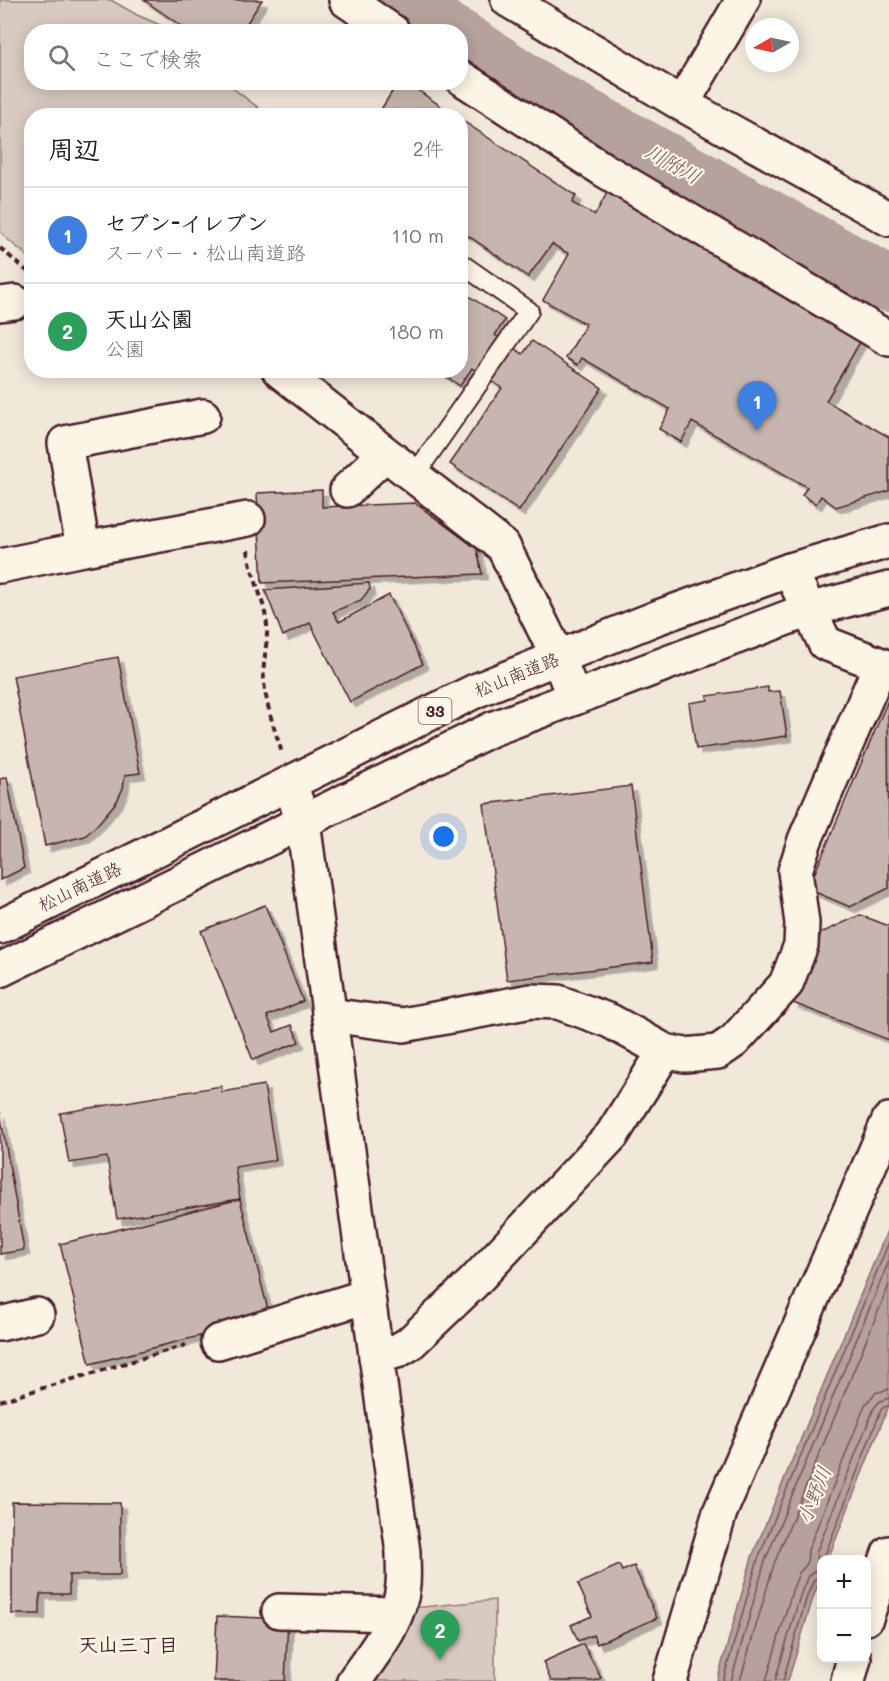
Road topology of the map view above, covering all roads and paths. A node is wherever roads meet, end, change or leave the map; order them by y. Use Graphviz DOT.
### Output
graph roads {
  1 [pos="346,0"];
  2 [pos="508,0"];
  3 [pos="743,0"];
  4 [pos="381,24"];
  5 [pos="468,82"];
  6 [pos="682,104"];
  7 [pos="889,219"];
  8 [pos="0,248"];
  9 [pos="468,269"];
  10 [pos="16,294"];
  11 [pos="889,339"];
  12 [pos="289,378"];
  13 [pos="202,416"];
  14 [pos="384,455"];
  15 [pos="414,476"];
  16 [pos="347,490"];
  17 [pos="248,519"];
  18 [pos="889,541"];
  19 [pos="83,549"];
  20 [pos="0,566"];
  21 [pos="790,570"];
  22 [pos="889,589"];
  23 [pos="808,610"];
  24 [pos="560,659"];
  25 [pos="885,667"];
  26 [pos="574,698"];
  27 [pos="290,783"];
  28 [pos="303,822"];
  29 [pos="0,927"];
  30 [pos="0,970"];
  31 [pos="329,1014"];
  32 [pos="665,1052"];
  33 [pos="889,1120"];
  34 [pos="367,1296"];
  35 [pos="37,1315"];
  36 [pos="0,1324"];
  37 [pos="218,1341"];
  38 [pos="376,1357"];
  39 [pos="0,1401"];
  40 [pos="889,1553"];
  41 [pos="876,1603"];
  42 [pos="279,1611"];
  43 [pos="395,1614"];
  44 [pos="853,1663"];
  45 [pos="354,1681"];
  46 [pos="670,1681"];
  47 [pos="848,1681"];
  1 -- 4 [label="main road"];
  2 -- 6 [label="main road"];
  3 -- 6 [label="main road"];
  5 -- 11 [label="main road"];
  6 -- 7 [label="main road"];
  8 -- 10 [label="path"];
  9 -- 15 [label="lane"];
  12 -- 14 [label="main road"];
  13 -- 19 [label="main road"];
  14 -- 15 [label="main road"];
  14 -- 16 [label="main road"];
  15 -- 24 [label="main road"];
  17 -- 19 [label="main road"];
  17 -- 27 [label="path"];
  18 -- 21 [label="main road, 松山南道路 / 33"];
  19 -- 20 [label="main road"];
  21 -- 23 [label="main road"];
  21 -- 24 [label="main road, 松山南道路 / 33"];
  22 -- 23 [label="main road, 33"];
  23 -- 25 [label="main road"];
  23 -- 26 [label="main road, 33"];
  24 -- 26 [label="main road"];
  24 -- 27 [label="main road, 松山南道路 / 33"];
  25 -- 32 [label="main road"];
  26 -- 28 [label="main road, 33"];
  27 -- 28 [label="main road"];
  27 -- 29 [label="main road, 松山南道路 / 33"];
  28 -- 30 [label="main road, 33"];
  28 -- 31 [label="main road"];
  31 -- 32 [label="main road"];
  31 -- 34 [label="main road"];
  32 -- 38 [label="main road"];
  33 -- 46 [label="main road"];
  34 -- 37 [label="main road"];
  34 -- 38 [label="main road"];
  35 -- 36 [label="main road"];
  37 -- 39 [label="path"];
  38 -- 43 [label="main road"];
  40 -- 41 [label="main road"];
  42 -- 43 [label="main road"];
  43 -- 45 [label="main road"];
  44 -- 47 [label="main road"];
}
